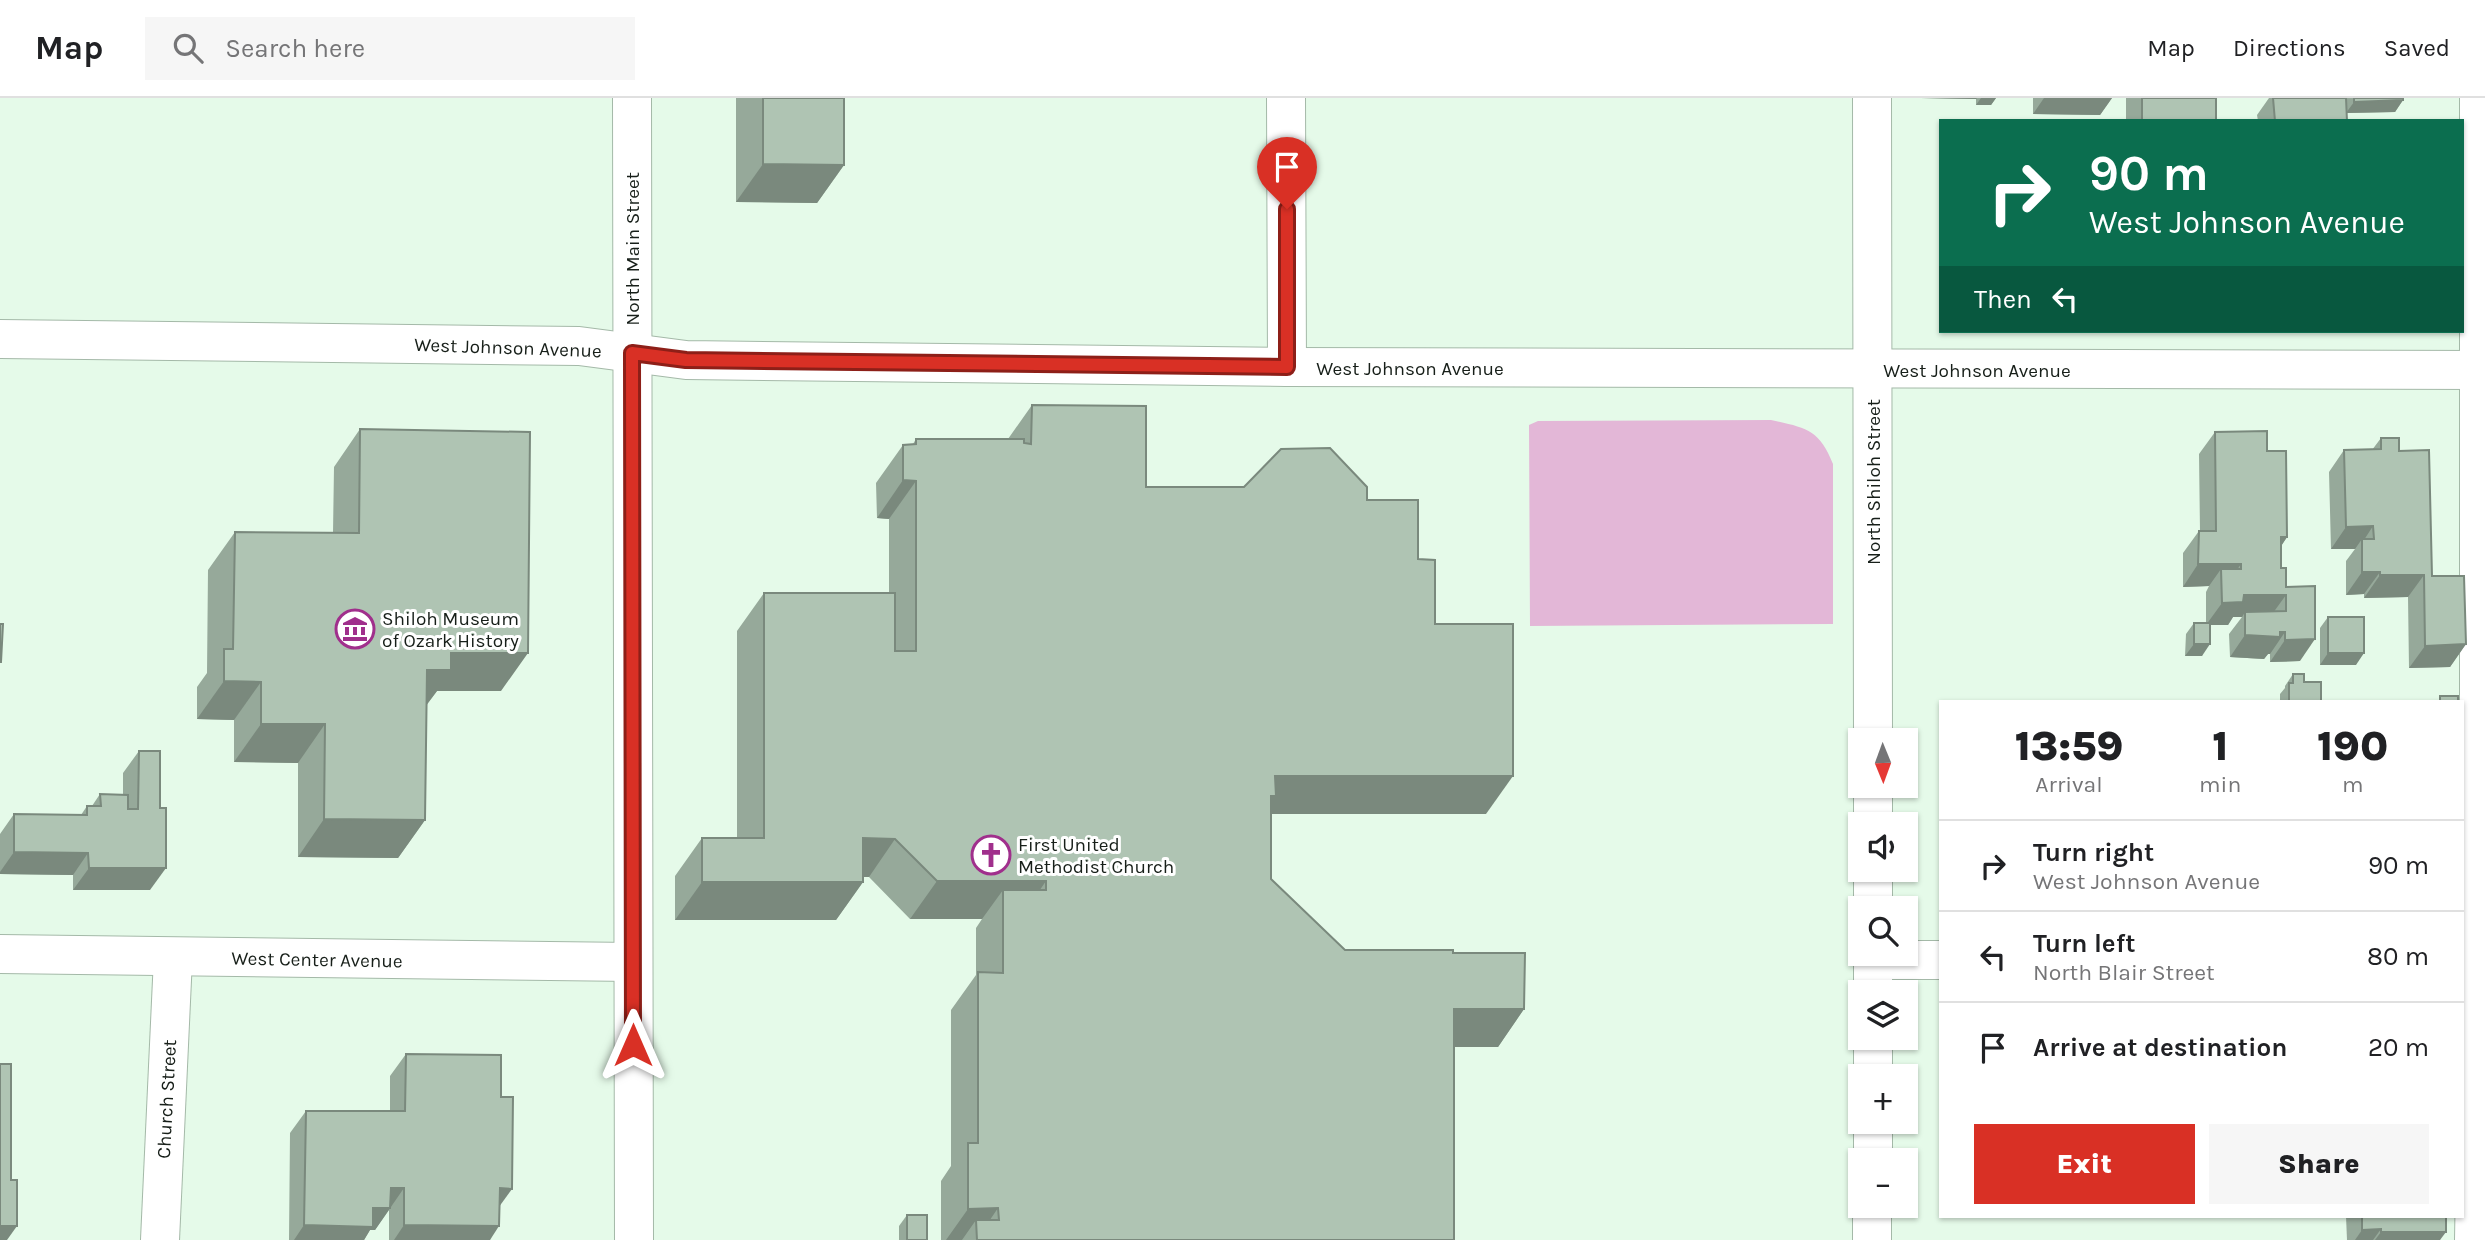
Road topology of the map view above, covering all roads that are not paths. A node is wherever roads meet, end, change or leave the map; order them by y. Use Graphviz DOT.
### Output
graph roads {
  1 [pos="632,98"];
  2 [pos="1286,98"];
  3 [pos="1872,98"];
  4 [pos="2479,98"];
  5 [pos="0,339"];
  6 [pos="632,353"];
  7 [pos="1287,367"];
  8 [pos="1872,370"];
  9 [pos="2482,370"];
  10 [pos="1873,728"];
  11 [pos="0,954"];
  12 [pos="173,958"];
  13 [pos="1939,960"];
  14 [pos="633,962"];
  15 [pos="2475,962"];
  16 [pos="1873,969"];
  17 [pos="1872,1218"];
  18 [pos="160,1240"];
  19 [pos="634,1240"];
  20 [pos="1872,1240"];
  21 [pos="2474,1240"];
  1 -- 6 [label="street, North Main Street"];
  2 -- 7 [label="street"];
  3 -- 8 [label="street, North Shiloh Street"];
  4 -- 9 [label="street"];
  5 -- 6 [label="street, West Johnson Avenue"];
  6 -- 7 [label="street, West Johnson Avenue"];
  6 -- 14 [label="street, North Main Street"];
  7 -- 8 [label="street, West Johnson Avenue"];
  8 -- 9 [label="street, West Johnson Avenue"];
  8 -- 10 [label="street, North Shiloh Street"];
  9 -- 15 [label="street"];
  11 -- 12 [label="street, West Center Avenue"];
  12 -- 14 [label="street, West Center Avenue"];
  12 -- 18 [label="street, Church Street"];
  13 -- 16 [label="street"];
  14 -- 19 [label="street, North Main Street"];
  15 -- 21 [label="street"];
  17 -- 20 [label="street"];
}
